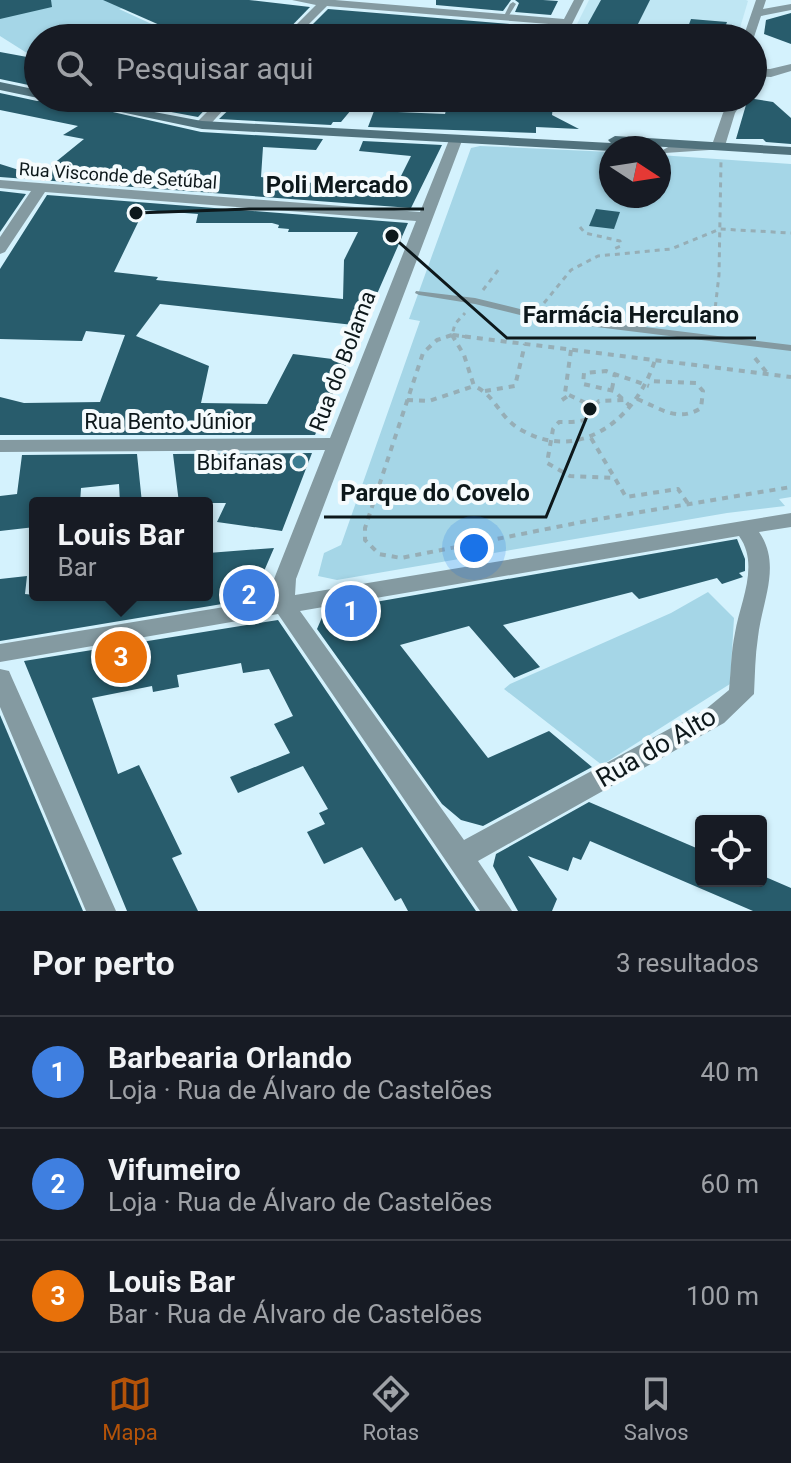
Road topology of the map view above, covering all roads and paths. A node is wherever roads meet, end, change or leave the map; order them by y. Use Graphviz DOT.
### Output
graph roads {
  1 [pos="297,0"];
  2 [pos="579,0"];
  3 [pos="761,0"];
  4 [pos="326,1"];
  5 [pos="513,4"];
  6 [pos="791,7"];
  7 [pos="755,14"];
  8 [pos="505,17"];
  9 [pos="567,22"];
  10 [pos="303,24"];
  11 [pos="752,24"];
  12 [pos="791,67"];
  13 [pos="767,73"];
  14 [pos="0,89"];
  15 [pos="24,92"];
  16 [pos="134,112"];
  17 [pos="215,112"];
  18 [pos="729,113"];
  19 [pos="202,125"];
  20 [pos="456,138"];
  21 [pos="599,146"];
  22 [pos="671,150"];
  23 [pos="671,150"];
  24 [pos="791,151"];
  25 [pos="720,152"];
  26 [pos="791,159"];
  27 [pos="0,184"];
  28 [pos="40,188"];
  29 [pos="425,217"];
  30 [pos="580,227"];
  31 [pos="720,229"];
  32 [pos="791,233"];
  33 [pos="0,249"];
  34 [pos="607,252"];
  35 [pos="499,269"];
  36 [pos="419,293"];
  37 [pos="475,301"];
  38 [pos="540,317"];
  39 [pos="452,335"];
  40 [pos="712,338"];
  41 [pos="525,344"];
  42 [pos="791,348"];
  43 [pos="571,350"];
  44 [pos="655,360"];
  45 [pos="615,373"];
  46 [pos="791,377"];
  47 [pos="650,383"];
  48 [pos="474,386"];
  49 [pos="612,389"];
  50 [pos="485,391"];
  51 [pos="569,395"];
  52 [pos="637,399"];
  53 [pos="407,400"];
  54 [pos="562,400"];
  55 [pos="626,400"];
  56 [pos="595,405"];
  57 [pos="631,407"];
  58 [pos="591,438"];
  59 [pos="335,444"];
  60 [pos="0,446"];
  61 [pos="614,478"];
  62 [pos="791,487"];
  63 [pos="748,496"];
  64 [pos="753,503"];
  65 [pos="689,505"];
  66 [pos="791,520"];
  67 [pos="744,528"];
  68 [pos="283,604"];
  69 [pos="0,653"];
  70 [pos="0,678"];
  71 [pos="459,857"];
  72 [pos="101,911"];
  73 [pos="497,911"];
  1 -- 4 [label="street"];
  2 -- 9 [label="street"];
  3 -- 7 [label="street"];
  4 -- 8 [label="street"];
  4 -- 10 [label="street"];
  5 -- 8 [label="lane"];
  6 -- 7 [label="street"];
  7 -- 11 [label="street"];
  8 -- 9 [label="street"];
  12 -- 13 [label="street"];
  14 -- 15 [label="main road"];
  16 -- 19 [label="main road"];
  17 -- 19 [label="street"];
  18 -- 25 [label="street"];
  19 -- 20 [label="main road"];
  20 -- 21 [label="main road"];
  20 -- 25 [label="main road"];
  20 -- 29 [label="street, Rua do Bolama"];
  22 -- 25 [label="street"];
  23 -- 26 [label="main road"];
  24 -- 25 [label="main road"];
  25 -- 31 [label="path"];
  27 -- 28 [label="street, Rua Visconde de Setúbal"];
  28 -- 29 [label="street, Rua Visconde de Setúbal"];
  28 -- 33 [label="street"];
  29 -- 59 [label="street, Rua do Bolama"];
  30 -- 34 [label="path"];
  31 -- 32 [label="path"];
  31 -- 34 [label="path"];
  31 -- 40 [label="path"];
  34 -- 38 [label="path"];
  35 -- 37 [label="path"];
  36 -- 37 [label="lane"];
  37 -- 38 [label="lane"];
  37 -- 39 [label="path"];
  38 -- 40 [label="lane"];
  39 -- 41 [label="path"];
  39 -- 48 [label="path"];
  39 -- 53 [label="path"];
  40 -- 42 [label="lane"];
  41 -- 43 [label="path"];
  41 -- 50 [label="path"];
  43 -- 44 [label="path"];
  43 -- 51 [label="path"];
  44 -- 46 [label="path"];
  44 -- 47 [label="path"];
  45 -- 47 [label="path"];
  45 -- 49 [label="path"];
  45 -- 49 [label="path"];
  47 -- 52 [label="path"];
  47 -- 52 [label="path"];
  48 -- 50 [label="path"];
  48 -- 53 [label="path"];
  49 -- 55 [label="path"];
  50 -- 58 [label="path"];
  51 -- 54 [label="path"];
  51 -- 56 [label="path"];
  52 -- 57 [label="path"];
  53 -- 65 [label="path"];
  55 -- 56 [label="path"];
  55 -- 57 [label="path"];
  56 -- 61 [label="path"];
  57 -- 58 [label="path"];
  58 -- 61 [label="path"];
  59 -- 60 [label="street, Rua Bento Júnior"];
  59 -- 68 [label="street, Rua do Bolama"];
  61 -- 65 [label="path"];
  62 -- 63 [label="path"];
  63 -- 64 [label="path"];
  63 -- 65 [label="path"];
  66 -- 67 [label="street"];
  67 -- 68 [label="street"];
  67 -- 71 [label="street, Rua do Alto"];
  68 -- 69 [label="street"];
  68 -- 71 [label="street"];
  70 -- 72 [label="street"];
  71 -- 73 [label="street"];
}
